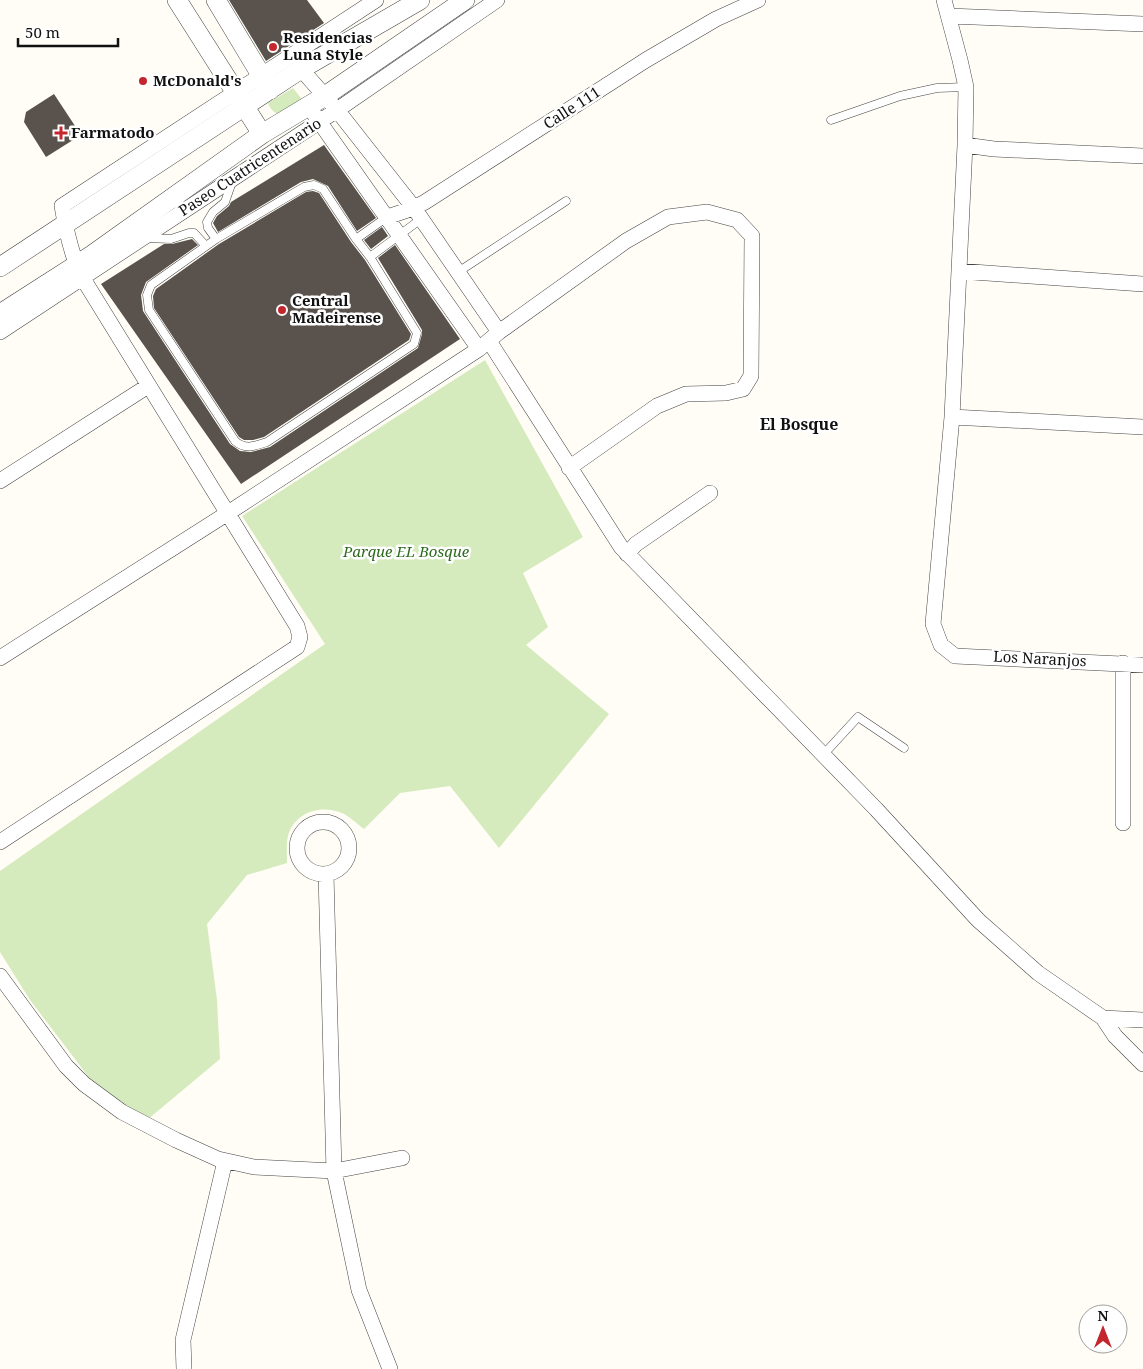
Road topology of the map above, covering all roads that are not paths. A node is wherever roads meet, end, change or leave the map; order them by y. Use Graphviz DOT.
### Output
graph roads {
  1 [pos="177,0"];
  2 [pos="216,0"];
  3 [pos="376,0"];
  4 [pos="420,0"];
  5 [pos="465,0"];
  6 [pos="497,0"];
  7 [pos="758,0"];
  8 [pos="944,0"];
  9 [pos="949,16"];
  10 [pos="1143,24"];
  11 [pos="301,69"];
  12 [pos="265,82"];
  13 [pos="966,87"];
  14 [pos="240,99"];
  15 [pos="331,103"];
  16 [pos="314,114"];
  17 [pos="831,120"];
  18 [pos="262,134"];
  19 [pos="965,144"];
  20 [pos="1143,156"];
  21 [pos="233,178"];
  22 [pos="566,201"];
  23 [pos="418,214"];
  24 [pos="387,217"];
  25 [pos="65,224"];
  26 [pos="401,236"];
  27 [pos="142,238"];
  28 [pos="216,239"];
  29 [pos="356,239"];
  30 [pos="206,246"];
  31 [pos="370,257"];
  32 [pos="0,267"];
  33 [pos="79,271"];
  34 [pos="959,271"];
  35 [pos="458,272"];
  36 [pos="1143,284"];
  37 [pos="0,314"];
  38 [pos="0,332"];
  39 [pos="489,341"];
  40 [pos="148,386"];
  41 [pos="952,417"];
  42 [pos="1143,427"];
  43 [pos="569,468"];
  44 [pos="0,481"];
  45 [pos="710,493"];
  46 [pos="228,513"];
  47 [pos="627,554"];
  48 [pos="0,658"];
  49 [pos="1123,663"];
  50 [pos="1143,665"];
  51 [pos="904,748"];
  52 [pos="823,755"];
  53 [pos="1123,824"];
  54 [pos="0,842"];
  55 [pos="326,874"];
  56 [pos="0,976"];
  57 [pos="1103,1018"];
  58 [pos="1143,1020"];
  59 [pos="1143,1064"];
  60 [pos="402,1158"];
  61 [pos="225,1161"];
  62 [pos="334,1170"];
  63 [pos="184,1369"];
  64 [pos="390,1369"];
  1 -- 14 [label="street"];
  2 -- 12 [label="street"];
  3 -- 12 [label="street"];
  4 -- 11 [label="street"];
  5 -- 15 [label="street, Paseo Cuatricentenario"];
  6 -- 15 [label="street, Paseo Cuatricentenario"];
  7 -- 23 [label="street, Calle 111"];
  8 -- 9 [label="street"];
  9 -- 10 [label="street"];
  9 -- 13 [label="street"];
  11 -- 12 [label="street"];
  11 -- 15 [label="street"];
  12 -- 14 [label="street"];
  13 -- 17 [label="lane"];
  13 -- 19 [label="street"];
  14 -- 18 [label="street"];
  14 -- 25 [label="street"];
  15 -- 16 [label="street, Paseo Cuatricentenario"];
  15 -- 23 [label="street"];
  16 -- 18 [label="street, Paseo Cuatricentenario"];
  16 -- 21 [label="street, Paseo Cuatricentenario"];
  16 -- 24 [label="street"];
  18 -- 33 [label="street, Paseo Cuatricentenario"];
  19 -- 20 [label="street"];
  19 -- 34 [label="street"];
  21 -- 27 [label="street, Paseo Cuatricentenario"];
  21 -- 28 [label="lane"];
  22 -- 35 [label="lane"];
  23 -- 24 [label="street, Calle 111"];
  23 -- 26 [label="lane"];
  23 -- 35 [label="street"];
  24 -- 26 [label="street"];
  24 -- 29 [label="lane"];
  25 -- 32 [label="street"];
  25 -- 33 [label="street"];
  26 -- 31 [label="lane"];
  26 -- 39 [label="street"];
  27 -- 30 [label="lane"];
  27 -- 33 [label="street, Paseo Cuatricentenario"];
  28 -- 29 [label="lane"];
  28 -- 30 [label="lane"];
  29 -- 31 [label="lane"];
  30 -- 31 [label="lane"];
  33 -- 37 [label="street, Paseo Cuatricentenario"];
  33 -- 38 [label="street, Paseo Cuatricentenario"];
  33 -- 40 [label="street"];
  34 -- 36 [label="street"];
  34 -- 41 [label="street"];
  35 -- 39 [label="street"];
  39 -- 43 [label="street"];
  39 -- 43 [label="street"];
  39 -- 46 [label="street"];
  40 -- 44 [label="street"];
  40 -- 46 [label="street"];
  41 -- 42 [label="street"];
  41 -- 49 [label="street, Los Naranjos"];
  43 -- 47 [label="street"];
  45 -- 47 [label="street"];
  46 -- 48 [label="street"];
  46 -- 54 [label="street"];
  47 -- 52 [label="street"];
  49 -- 50 [label="street, Los Naranjos"];
  49 -- 53 [label="street"];
  51 -- 52 [label="lane"];
  52 -- 57 [label="street"];
  55 -- 62 [label="street"];
  56 -- 61 [label="street"];
  57 -- 58 [label="street"];
  57 -- 59 [label="street"];
  60 -- 62 [label="street"];
  61 -- 62 [label="street"];
  61 -- 63 [label="street"];
  62 -- 64 [label="street"];
}
